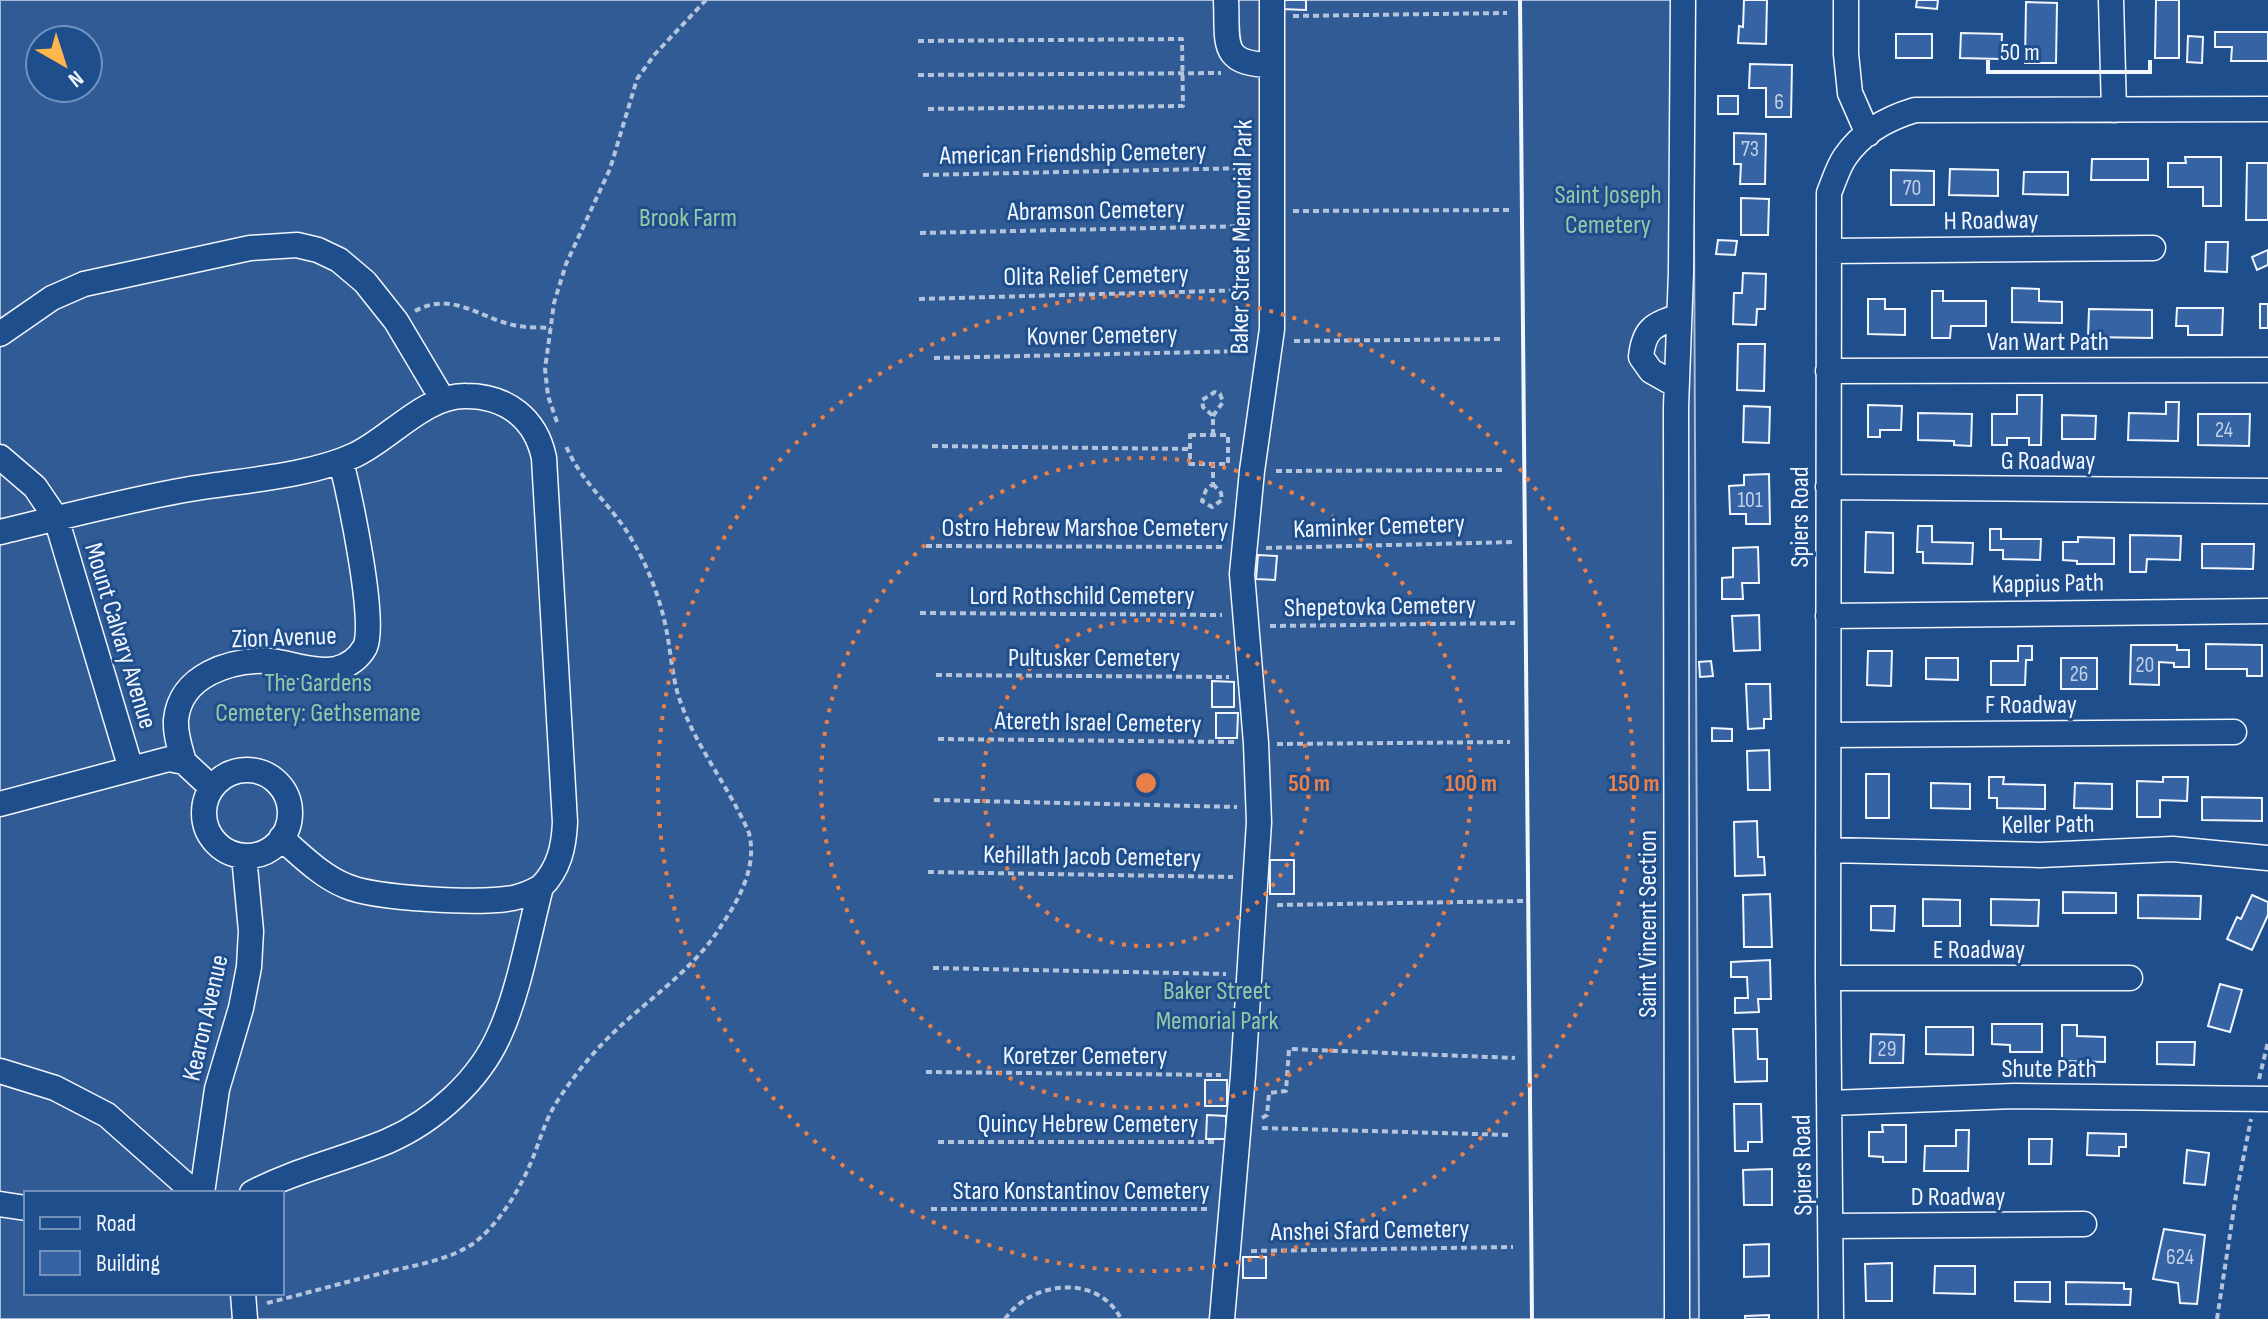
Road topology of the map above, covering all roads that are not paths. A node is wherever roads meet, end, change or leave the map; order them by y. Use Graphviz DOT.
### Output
graph roads {
  1 [pos="1226,0"];
  2 [pos="1683,0"];
  3 [pos="1846,0"];
  4 [pos="2111,0"];
  5 [pos="1272,8"];
  6 [pos="1261,65"];
  7 [pos="2268,109"];
  8 [pos="2114,110"];
  9 [pos="1868,134"];
  10 [pos="2153,248"];
  11 [pos="1829,251"];
  12 [pos="1679,316"];
  13 [pos="0,334"];
  14 [pos="2268,370"];
  15 [pos="1828,371"];
  16 [pos="1676,385"];
  17 [pos="443,400"];
  18 [pos="0,457"];
  19 [pos="341,461"];
  20 [pos="1828,487"];
  21 [pos="2268,491"];
  22 [pos="56,518"];
  23 [pos="0,532"];
  24 [pos="2268,611"];
  25 [pos="1828,616"];
  26 [pos="2234,732"];
  27 [pos="1829,735"];
  28 [pos="184,762"];
  29 [pos="131,769"];
  30 [pos="212,788"];
  31 [pos="0,804"];
  32 [pos="281,838"];
  33 [pos="1828,850"];
  34 [pos="244,856"];
  35 [pos="2268,858"];
  36 [pos="541,887"];
  37 [pos="1828,978"];
  38 [pos="2130,978"];
  39 [pos="0,1071"];
  40 [pos="2261,1099"];
  41 [pos="1830,1103"];
  42 [pos="193,1191"];
  43 [pos="202,1191"];
  44 [pos="256,1191"];
  45 [pos="0,1204"];
  46 [pos="24,1208"];
  47 [pos="2084,1224"];
  48 [pos="1832,1226"];
  49 [pos="1222,1319"];
  50 [pos="1677,1319"];
  51 [pos="1831,1319"];
  1 -- 6 [label="street"];
  2 -- 12 [label="street, Saint Vincent Section"];
  3 -- 9 [label="street"];
  4 -- 8 [label="street"];
  5 -- 6 [label="street, Baker Street Memorial Park"];
  6 -- 49 [label="street, Baker Street Memorial Park"];
  7 -- 8 [label="street, Spiers Road"];
  8 -- 9 [label="street, Spiers Road"];
  9 -- 11 [label="street, Spiers Road"];
  10 -- 11 [label="street, H Roadway"];
  11 -- 15 [label="street, Spiers Road"];
  12 -- 16 [label="street, Saint Vincent Section"];
  12 -- 16 [label="street"];
  13 -- 17 [label="street"];
  14 -- 15 [label="street, Van Wart Path"];
  15 -- 20 [label="street, Spiers Road"];
  16 -- 50 [label="street, Saint Vincent Section"];
  17 -- 19 [label="street"];
  17 -- 36 [label="street"];
  18 -- 22 [label="street, Mount Calvary Avenue"];
  19 -- 22 [label="street"];
  19 -- 28 [label="street, Zion Avenue"];
  20 -- 21 [label="street, G Roadway"];
  20 -- 25 [label="street, Spiers Road"];
  22 -- 23 [label="street"];
  22 -- 29 [label="street, Mount Calvary Avenue"];
  24 -- 25 [label="street, Kappius Path"];
  25 -- 27 [label="street, Spiers Road"];
  26 -- 27 [label="street, F Roadway"];
  27 -- 33 [label="street, Spiers Road"];
  28 -- 29 [label="street"];
  28 -- 30 [label="street"];
  29 -- 31 [label="street"];
  30 -- 32 [label="street"];
  30 -- 34 [label="street"];
  32 -- 34 [label="street"];
  32 -- 36 [label="street"];
  33 -- 35 [label="street, Keller Path"];
  33 -- 37 [label="street, Spiers Road"];
  34 -- 43 [label="street, Kearon Avenue"];
  36 -- 44 [label="street"];
  37 -- 38 [label="street, E Roadway"];
  37 -- 41 [label="street, Spiers Road"];
  39 -- 42 [label="street"];
  40 -- 41 [label="street, Shute Path"];
  41 -- 48 [label="street, Spiers Road"];
  45 -- 46 [label="street"];
  47 -- 48 [label="street, D Roadway"];
  48 -- 51 [label="street, Spiers Road"];
}
